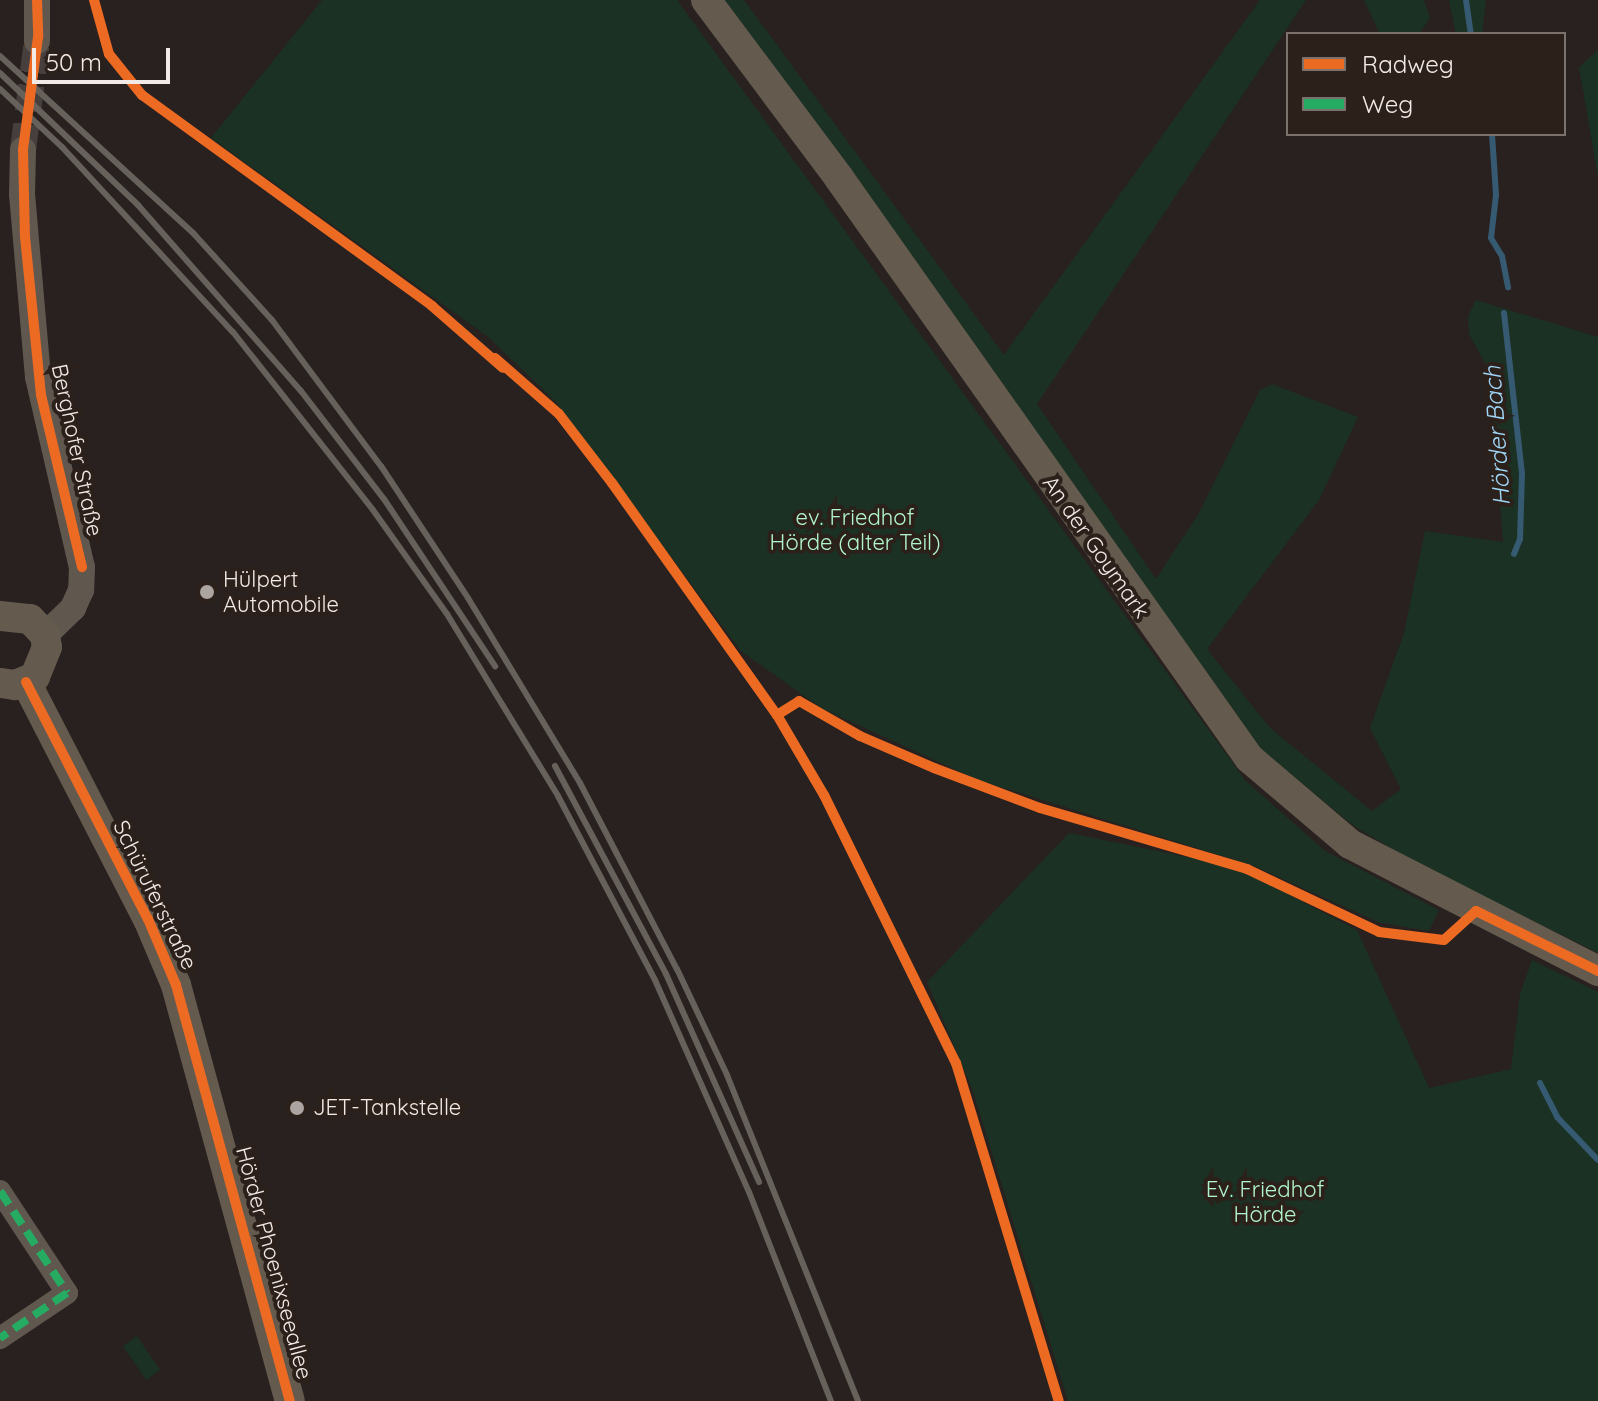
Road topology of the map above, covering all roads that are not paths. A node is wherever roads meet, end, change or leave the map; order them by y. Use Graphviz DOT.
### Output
graph roads {
  1 [pos="37,0"];
  2 [pos="706,0"];
  3 [pos="37,41"];
  4 [pos="23,150"];
  5 [pos="0,616"];
  6 [pos="45,635"];
  7 [pos="13,682"];
  8 [pos="1598,971"];
  9 [pos="220,1136"];
  10 [pos="0,1191"];
  11 [pos="0,1338"];
  12 [pos="290,1401"];
  1 -- 3 [label="street"];
  2 -- 8 [label="main road, An der Goymark"];
  4 -- 6 [label="street, Berghofer Straße"];
  5 -- 6 [label="main road"];
  6 -- 7 [label="main road"];
  7 -- 9 [label="main road, Schüruferstraße"];
  9 -- 12 [label="main road, Hörder Phoenixseeallee"];
  10 -- 11 [label="street"];
}
